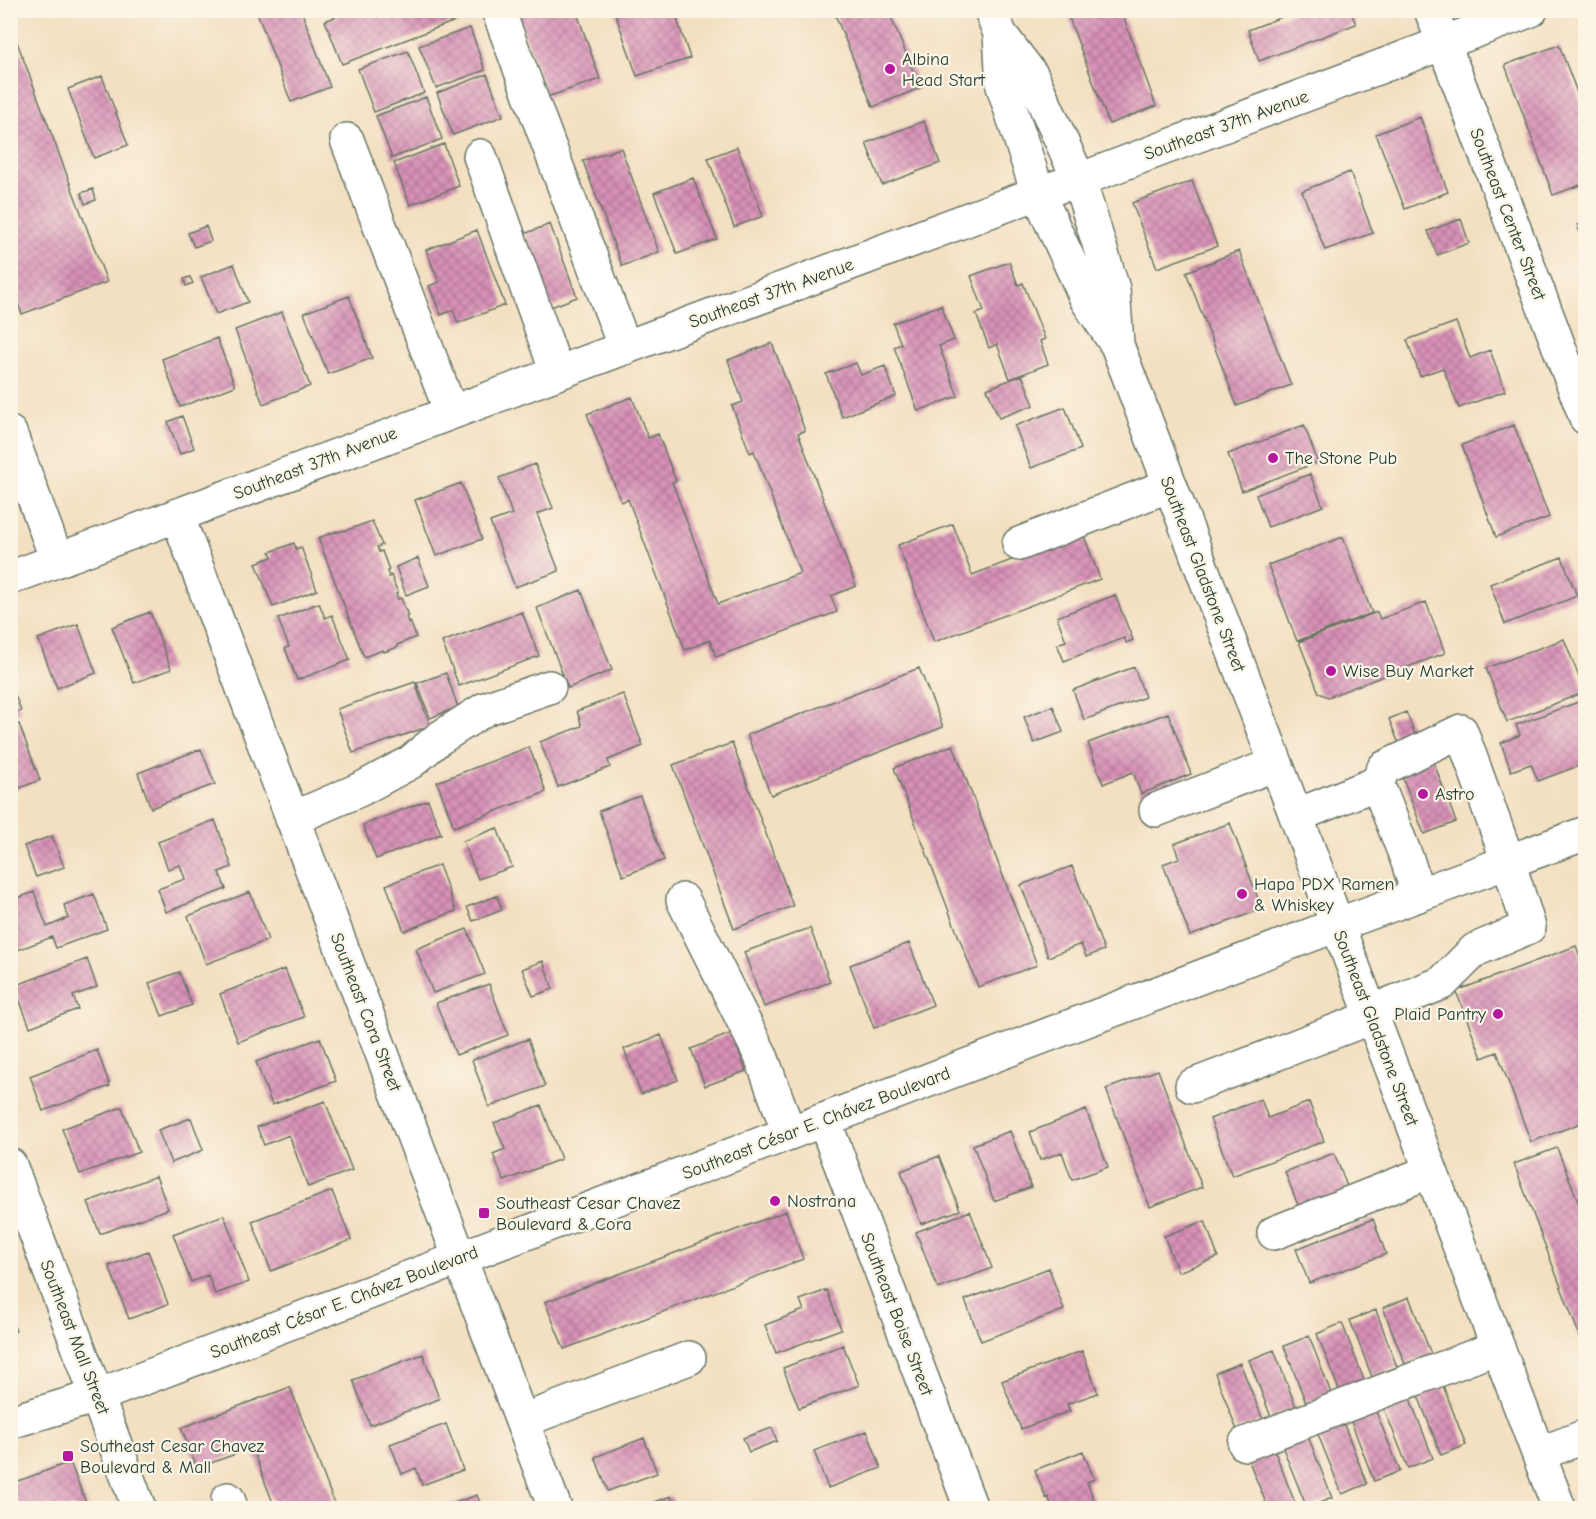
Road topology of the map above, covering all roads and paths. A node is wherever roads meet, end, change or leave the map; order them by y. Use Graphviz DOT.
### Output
graph roads {
  1 [pos="498,10"];
  2 [pos="1431,10"];
  3 [pos="1531,10"];
  4 [pos="996,22"];
  5 [pos="1443,44"];
  6 [pos="347,140"];
  7 [pos="480,156"];
  8 [pos="1079,180"];
  9 [pos="1038,193"];
  10 [pos="1117,345"];
  11 [pos="625,348"];
  12 [pos="557,373"];
  13 [pos="451,412"];
  14 [pos="1586,418"];
  15 [pos="10,433"];
  16 [pos="1170,485"];
  17 [pos="177,515"];
  18 [pos="1019,544"];
  19 [pos="57,560"];
  20 [pos="11,575"];
  21 [pos="549,687"];
  22 [pos="1276,764"];
  23 [pos="1377,783"];
  24 [pos="1156,810"];
  25 [pos="1296,816"];
  26 [pos="292,819"];
  27 [pos="1586,833"];
  28 [pos="1508,861"];
  29 [pos="1418,895"];
  30 [pos="683,900"];
  31 [pos="1337,925"];
  32 [pos="1371,1015"];
  33 [pos="1192,1086"];
  34 [pos="824,1120"];
  35 [pos="789,1133"];
  36 [pos="10,1165"];
  37 [pos="1431,1171"];
  38 [pos="1274,1233"];
  39 [pos="459,1258"];
  40 [pos="1497,1347"];
  41 [pos="689,1358"];
  42 [pos="97,1396"];
  43 [pos="522,1421"];
  44 [pos="10,1422"];
  45 [pos="1586,1436"];
  46 [pos="1245,1444"];
  47 [pos="1539,1454"];
  48 [pos="139,1509"];
  49 [pos="555,1509"];
  50 [pos="970,1509"];
  51 [pos="1559,1509"];
  1 -- 11 [label="street"];
  2 -- 5 [label="street, Southeast Center Street"];
  3 -- 5 [label="street, Southeast 37th Avenue"];
  4 -- 8 [label="street, Southeast Gladstone Street"];
  4 -- 9 [label="street, Southeast Gladstone Street"];
  5 -- 8 [label="street, Southeast 37th Avenue"];
  5 -- 14 [label="street, Southeast Center Street"];
  6 -- 13 [label="street"];
  7 -- 12 [label="street"];
  8 -- 9 [label="street, Southeast 37th Avenue"];
  8 -- 10 [label="street, Southeast Gladstone Street"];
  9 -- 10 [label="street, Southeast Gladstone Street"];
  9 -- 11 [label="street, Southeast 37th Avenue"];
  10 -- 16 [label="street, Southeast Gladstone Street"];
  11 -- 12 [label="street, Southeast 37th Avenue"];
  12 -- 13 [label="street, Southeast 37th Avenue"];
  13 -- 17 [label="street, Southeast 37th Avenue"];
  15 -- 19 [label="street"];
  16 -- 18 [label="street"];
  16 -- 22 [label="street, Southeast Gladstone Street"];
  17 -- 19 [label="street, Southeast 37th Avenue"];
  17 -- 26 [label="street, Southeast Cora Street"];
  19 -- 20 [label="street, Southeast 37th Avenue"];
  21 -- 26 [label="street"];
  22 -- 24 [label="street"];
  22 -- 25 [label="street, Southeast Gladstone Street"];
  23 -- 25 [label="street"];
  23 -- 28 [label="street"];
  23 -- 29 [label="street"];
  25 -- 31 [label="street, Southeast Gladstone Street"];
  26 -- 39 [label="street, Southeast Cora Street"];
  27 -- 28 [label="street, Southeast César E. Chávez Boulevard"];
  28 -- 29 [label="street, Southeast César E. Chávez Boulevard"];
  28 -- 32 [label="street"];
  29 -- 31 [label="street, Southeast César E. Chávez Boulevard"];
  30 -- 35 [label="street"];
  31 -- 32 [label="street, Southeast Gladstone Street"];
  31 -- 34 [label="street, Southeast César E. Chávez Boulevard"];
  32 -- 33 [label="street"];
  32 -- 37 [label="street, Southeast Gladstone Street"];
  34 -- 35 [label="street, Southeast César E. Chávez Boulevard"];
  34 -- 50 [label="street, Southeast Boise Street"];
  35 -- 39 [label="street, Southeast César E. Chávez Boulevard"];
  36 -- 42 [label="street, Southeast Mall Street"];
  37 -- 38 [label="street"];
  37 -- 40 [label="street, Southeast Gladstone Street"];
  39 -- 42 [label="street, Southeast César E. Chávez Boulevard"];
  39 -- 43 [label="street, Southeast Cora Street"];
  40 -- 46 [label="street"];
  40 -- 47 [label="street, Southeast Gladstone Street"];
  41 -- 43 [label="street"];
  42 -- 44 [label="street, Southeast César E. Chávez Boulevard"];
  42 -- 48 [label="street, Southeast Mall Street"];
  43 -- 49 [label="street, Southeast Cora Street"];
  45 -- 47 [label="street"];
  47 -- 51 [label="street, Southeast Gladstone Street"];
}
